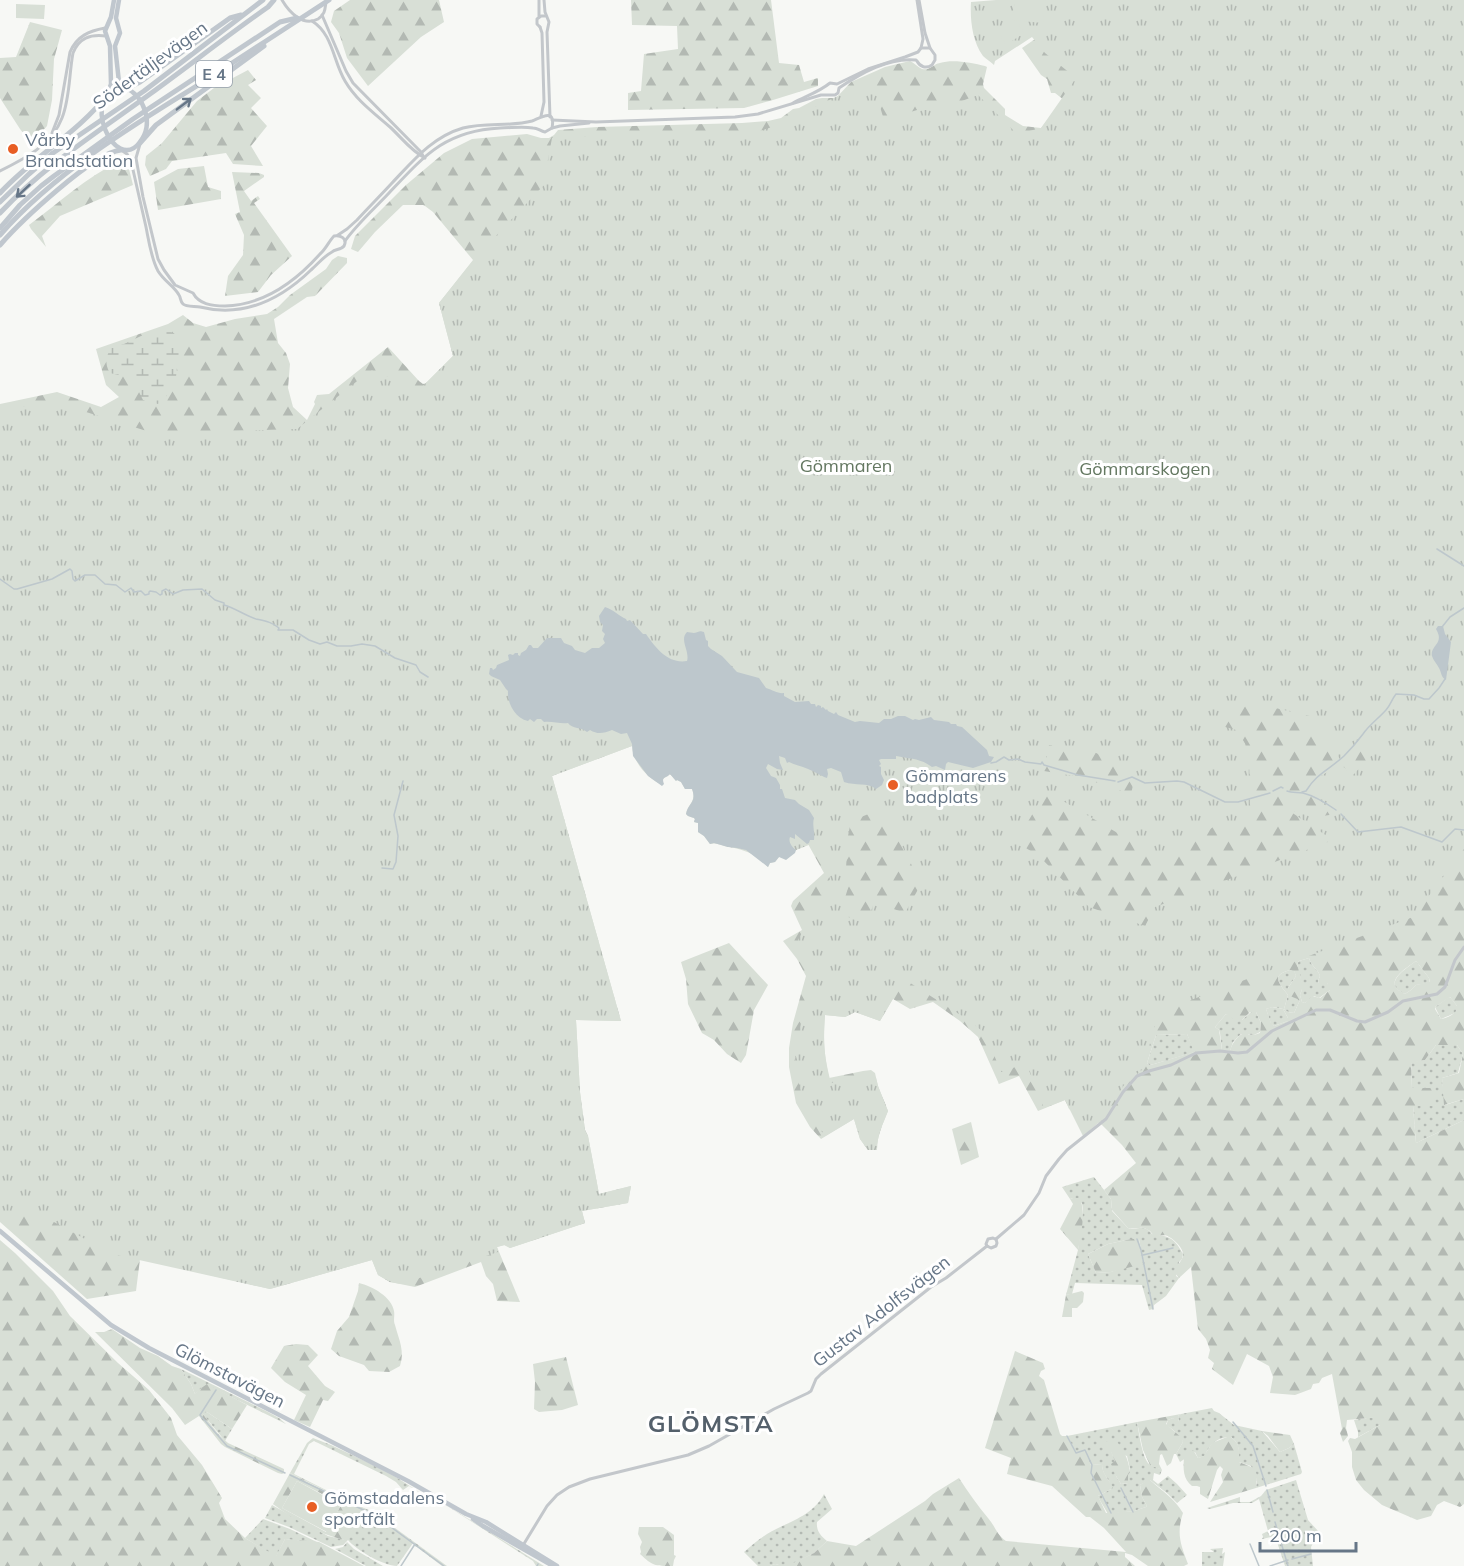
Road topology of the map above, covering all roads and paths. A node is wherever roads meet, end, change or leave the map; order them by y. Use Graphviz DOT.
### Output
graph roads {
  1 [pos="117,0"];
  2 [pos="263,0"];
  3 [pos="274,0"];
  4 [pos="282,0"];
  5 [pos="327,0"];
  6 [pos="540,0"];
  7 [pos="544,0"];
  8 [pos="918,0"];
  9 [pos="245,14"];
  10 [pos="323,16"];
  11 [pos="539,16"];
  12 [pos="546,16"];
  13 [pos="297,18"];
  14 [pos="314,22"];
  15 [pos="292,24"];
  16 [pos="106,27"];
  17 [pos="119,27"];
  18 [pos="540,27"];
  19 [pos="547,27"];
  20 [pos="107,37"];
  21 [pos="118,37"];
  22 [pos="921,48"];
  23 [pos="930,48"];
  24 [pos="918,52"];
  25 [pos="916,60"];
  26 [pos="837,84"];
  27 [pos="124,87"];
  28 [pos="825,88"];
  29 [pos="839,88"];
  30 [pos="108,94"];
  31 [pos="828,95"];
  32 [pos="779,109"];
  33 [pos="539,117"];
  34 [pos="551,118"];
  35 [pos="596,122"];
  36 [pos="552,128"];
  37 [pos="538,129"];
  38 [pos="50,137"];
  39 [pos="140,143"];
  40 [pos="119,148"];
  41 [pos="420,153"];
  42 [pos="425,158"];
  43 [pos="0,171"];
  44 [pos="0,193"];
  45 [pos="0,202"];
  46 [pos="0,213"];
  47 [pos="0,228"];
  48 [pos="0,235"];
  49 [pos="338,235"];
  50 [pos="330,241"];
  51 [pos="344,242"];
  52 [pos="0,245"];
  53 [pos="337,249"];
  54 [pos="188,290"];
  55 [pos="180,298"];
  56 [pos="195,298"];
  57 [pos="190,305"];
  58 [pos="1464,946"];
  59 [pos="0,1231"];
  60 [pos="996,1239"];
  61 [pos="987,1246"];
  62 [pos="523,1546"];
  63 [pos="555,1566"];
  1 -- 16 [label="main road"];
  1 -- 17 [label="main road"];
  2 -- 9 [label="highway, Södertäljevägen / E 4"];
  3 -- 46 [label="highway, one-way"];
  4 -- 13 [label="street"];
  5 -- 10 [label="street"];
  5 -- 15 [label="highway, E 4"];
  6 -- 11 [label="street"];
  7 -- 12 [label="street"];
  8 -- 22 [label="street"];
  8 -- 23 [label="street"];
  9 -- 27 [label="highway"];
  9 -- 45 [label="highway, Södertäljevägen / E 4"];
  10 -- 14 [label="street"];
  10 -- 41 [label="street"];
  11 -- 12 [label="street"];
  11 -- 18 [label="street"];
  12 -- 19 [label="street"];
  13 -- 14 [label="street"];
  13 -- 47 [label="highway"];
  14 -- 41 [label="street"];
  39 -- 15 [label="highway, one-way"];
  15 -- 48 [label="highway, E 4"];
  16 -- 17 [label="main road"];
  16 -- 20 [label="main road"];
  16 -- 38 [label="street"];
  17 -- 21 [label="main road"];
  18 -- 19 [label="street"];
  18 -- 33 [label="street"];
  19 -- 34 [label="street"];
  20 -- 21 [label="main road"];
  20 -- 30 [label="main road"];
  20 -- 38 [label="street"];
  21 -- 27 [label="main road"];
  22 -- 23 [label="street"];
  22 -- 24 [label="street"];
  23 -- 25 [label="street"];
  24 -- 25 [label="street"];
  24 -- 26 [label="street"];
  25 -- 29 [label="street"];
  26 -- 28 [label="street"];
  26 -- 29 [label="street"];
  27 -- 30 [label="main road"];
  27 -- 39 [label="main road"];
  28 -- 31 [label="street"];
  28 -- 32 [label="street"];
  29 -- 31 [label="street"];
  30 -- 40 [label="main road"];
  30 -- 44 [label="highway"];
  31 -- 32 [label="street"];
  32 -- 35 [label="street"];
  33 -- 34 [label="street"];
  33 -- 37 [label="street"];
  33 -- 41 [label="street"];
  34 -- 35 [label="street"];
  34 -- 36 [label="street"];
  35 -- 36 [label="street"];
  36 -- 37 [label="street"];
  37 -- 42 [label="street"];
  38 -- 43 [label="street"];
  39 -- 40 [label="main road"];
  39 -- 54 [label="street"];
  40 -- 52 [label="highway"];
  40 -- 55 [label="street"];
  41 -- 42 [label="street"];
  41 -- 49 [label="street"];
  42 -- 51 [label="street"];
  49 -- 50 [label="street"];
  49 -- 51 [label="street"];
  50 -- 53 [label="street"];
  50 -- 56 [label="street"];
  51 -- 53 [label="street"];
  53 -- 57 [label="street"];
  54 -- 55 [label="street"];
  54 -- 56 [label="street"];
  55 -- 57 [label="street"];
  56 -- 57 [label="street"];
  58 -- 60 [label="street"];
  59 -- 62 [label="main road, Glömstavägen"];
  60 -- 61 [label="street"];
  60 -- 61 [label="street"];
  61 -- 62 [label="street, Gustav Adolfsvägen"];
  62 -- 63 [label="main road, Glömstavägen"];
}
